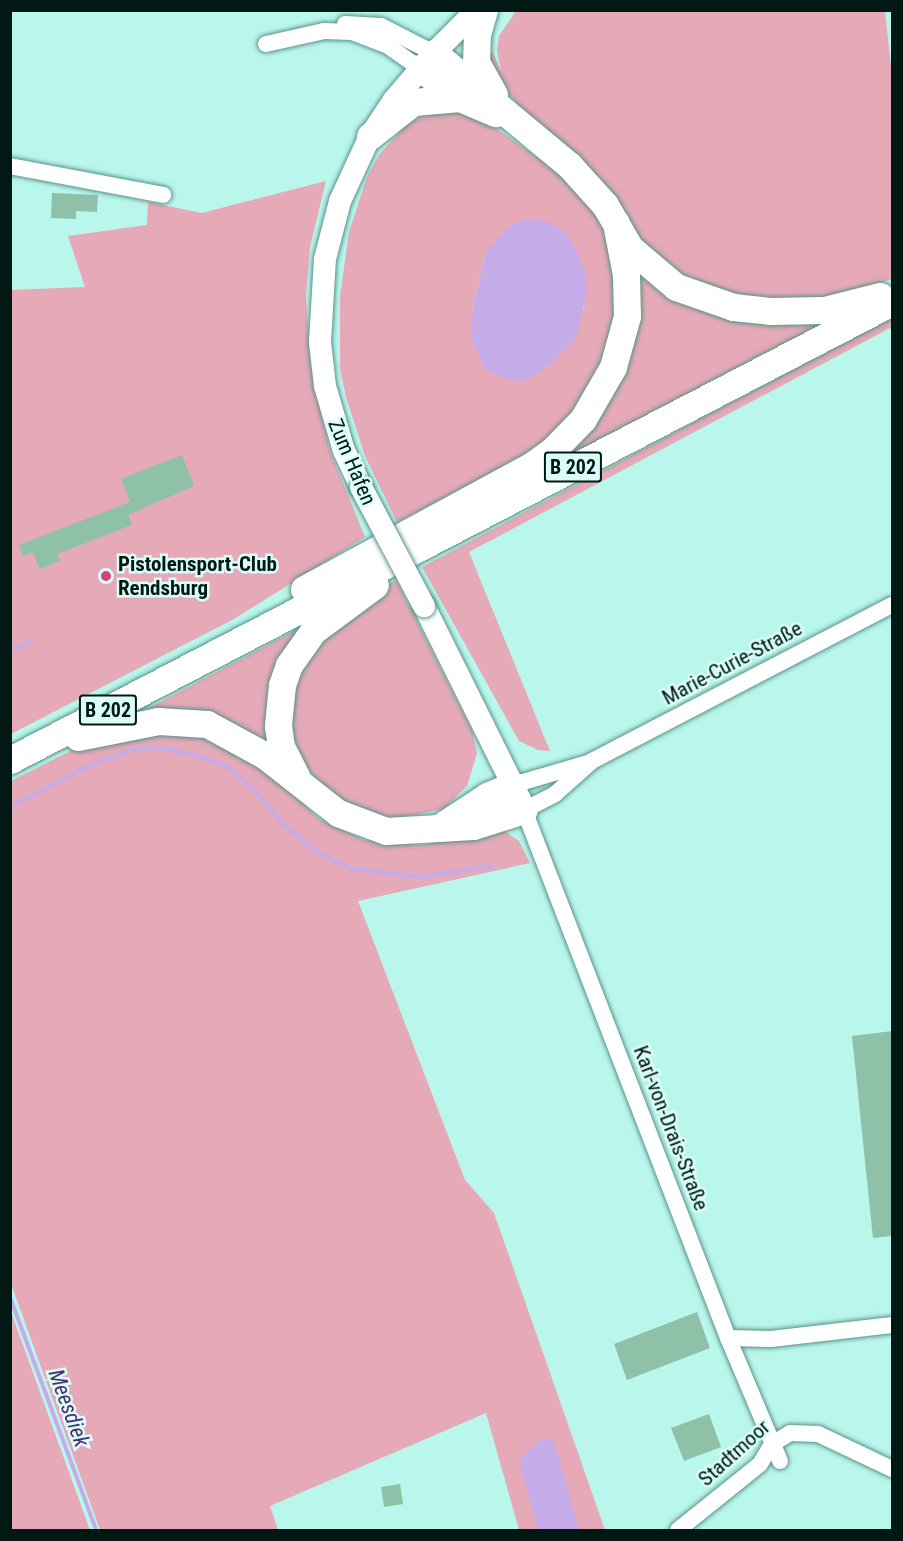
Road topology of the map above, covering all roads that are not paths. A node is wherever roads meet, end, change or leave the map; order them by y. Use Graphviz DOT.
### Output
graph roads {
  1 [pos="477,10"];
  2 [pos="484,10"];
  3 [pos="266,44"];
  4 [pos="427,61"];
  5 [pos="460,98"];
  6 [pos="498,104"];
  7 [pos="521,124"];
  8 [pos="370,136"];
  9 [pos="10,166"];
  10 [pos="163,195"];
  11 [pos="615,223"];
  12 [pos="892,292"];
  13 [pos="892,302"];
  14 [pos="425,544"];
  15 [pos="892,605"];
  16 [pos="197,665"];
  17 [pos="19,755"];
  18 [pos="592,761"];
  19 [pos="297,779"];
  20 [pos="513,785"];
  21 [pos="525,810"];
  22 [pos="440,827"];
  23 [pos="892,1325"];
  24 [pos="728,1338"];
  25 [pos="772,1444"];
  26 [pos="780,1461"];
  27 [pos="892,1469"];
  28 [pos="678,1530"];
  1 -- 4 [label="main road, Zum Hafen"];
  2 -- 6 [label="highway"];
  3 -- 4 [label="street"];
  4 -- 5 [label="highway"];
  4 -- 6 [label="highway"];
  4 -- 8 [label="main road, Zum Hafen"];
  5 -- 7 [label="highway"];
  5 -- 8 [label="highway"];
  6 -- 7 [label="highway"];
  7 -- 11 [label="highway"];
  8 -- 20 [label="main road, Zum Hafen, bridge"];
  9 -- 10 [label="street"];
  11 -- 12 [label="highway"];
  11 -- 16 [label="highway"];
  13 -- 14 [label="highway, B 202"];
  14 -- 16 [label="highway, B 202"];
  14 -- 19 [label="highway"];
  15 -- 18 [label="street, Marie-Curie-Straße"];
  16 -- 17 [label="highway, B 202"];
  17 -- 19 [label="highway"];
  18 -- 20 [label="street, Marie-Curie-Straße"];
  18 -- 21 [label="street, Marie-Curie-Straße"];
  19 -- 22 [label="highway"];
  20 -- 21 [label="main road, Zum Hafen"];
  20 -- 22 [label="highway"];
  21 -- 22 [label="highway"];
  21 -- 24 [label="street, Karl-von-Drais-Straße"];
  23 -- 24 [label="street"];
  24 -- 25 [label="street, Karl-von-Drais-Straße"];
  25 -- 26 [label="street, Karl-von-Drais-Straße"];
  25 -- 27 [label="street, Stadtmoor"];
  25 -- 28 [label="street, Stadtmoor"];
}
